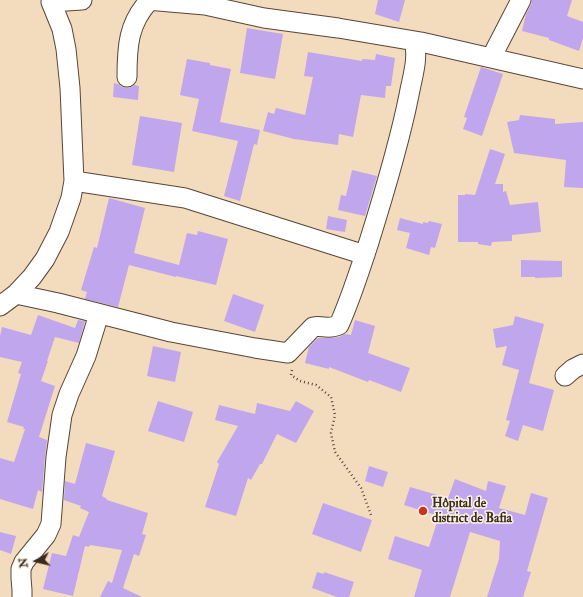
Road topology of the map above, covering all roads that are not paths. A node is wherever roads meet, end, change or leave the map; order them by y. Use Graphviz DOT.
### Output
graph roads {
  1 [pos="82,0"];
  2 [pos="147,0"];
  3 [pos="150,0"];
  4 [pos="521,0"];
  5 [pos="49,1"];
  6 [pos="206,3"];
  7 [pos="414,41"];
  8 [pos="490,58"];
  9 [pos="127,77"];
  10 [pos="583,79"];
  11 [pos="74,181"];
  12 [pos="365,254"];
  13 [pos="16,294"];
  14 [pos="0,306"];
  15 [pos="99,314"];
  16 [pos="583,364"];
  17 [pos="565,376"];
  18 [pos="22,597"];
  1 -- 5 [label="street"];
  2 -- 3 [label="street"];
  3 -- 6 [label="street"];
  3 -- 9 [label="street"];
  4 -- 8 [label="street"];
  5 -- 11 [label="street"];
  6 -- 7 [label="street"];
  7 -- 8 [label="street"];
  7 -- 12 [label="street"];
  8 -- 10 [label="street"];
  11 -- 12 [label="street"];
  11 -- 13 [label="street"];
  12 -- 15 [label="street"];
  13 -- 14 [label="street"];
  13 -- 15 [label="street"];
  15 -- 18 [label="street"];
  16 -- 17 [label="street"];
}
